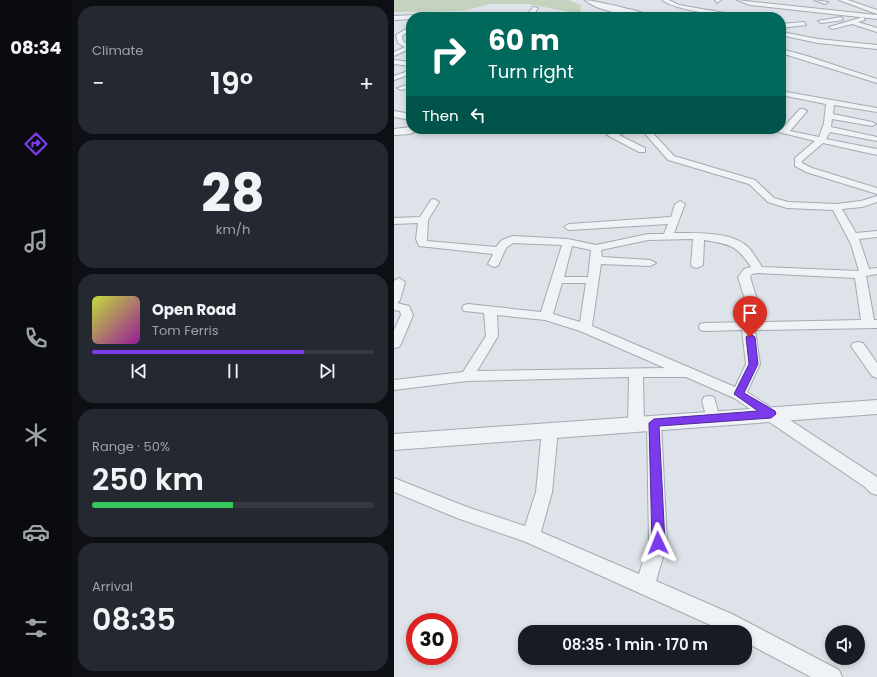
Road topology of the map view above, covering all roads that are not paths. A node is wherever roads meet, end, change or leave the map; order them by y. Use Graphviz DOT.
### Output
graph roads {
  1 [pos="588,0"];
  2 [pos="665,0"];
  3 [pos="740,0"];
  4 [pos="778,0"];
  5 [pos="817,0"];
  6 [pos="842,0"];
  7 [pos="825,2"];
  8 [pos="535,8"];
  9 [pos="799,9"];
  10 [pos="532,12"];
  11 [pos="628,12"];
  12 [pos="715,12"];
  13 [pos="791,12"];
  14 [pos="829,12"];
  15 [pos="876,14"];
  16 [pos="852,15"];
  17 [pos="811,16"];
  18 [pos="868,17"];
  19 [pos="821,21"];
  20 [pos="853,22"];
  21 [pos="804,24"];
  22 [pos="786,26"];
  23 [pos="833,30"];
  24 [pos="877,30"];
  25 [pos="406,31"];
  26 [pos="822,35"];
  27 [pos="786,36"];
  28 [pos="808,39"];
  29 [pos="826,42"];
  30 [pos="406,45"];
  31 [pos="877,48"];
  32 [pos="406,50"];
  33 [pos="786,52"];
  34 [pos="865,52"];
  35 [pos="394,54"];
  36 [pos="809,58"];
  37 [pos="394,62"];
  38 [pos="406,63"];
  39 [pos="870,71"];
  40 [pos="406,74"];
  41 [pos="858,74"];
  42 [pos="394,78"];
  43 [pos="877,81"];
  44 [pos="406,87"];
  45 [pos="401,88"];
  46 [pos="786,94"];
  47 [pos="830,102"];
  48 [pos="877,110"];
  49 [pos="803,111"];
  50 [pos="394,114"];
  51 [pos="406,116"];
  52 [pos="828,123"];
  53 [pos="872,124"];
  54 [pos="786,130"];
  55 [pos="406,131"];
  56 [pos="394,132"];
  57 [pos="786,132"];
  58 [pos="615,134"];
  59 [pos="651,134"];
  60 [pos="877,134"];
  61 [pos="822,139"];
  62 [pos="877,139"];
  63 [pos="642,150"];
  64 [pos="877,152"];
  65 [pos="877,191"];
  66 [pos="877,199"];
  67 [pos="434,202"];
  68 [pos="680,204"];
  69 [pos="836,207"];
  70 [pos="423,220"];
  71 [pos="675,220"];
  72 [pos="394,221"];
  73 [pos="570,227"];
  74 [pos="877,234"];
  75 [pos="668,236"];
  76 [pos="699,236"];
  77 [pos="852,237"];
  78 [pos="568,242"];
  79 [pos="596,248"];
  80 [pos="500,250"];
  81 [pos="596,260"];
  82 [pos="650,262"];
  83 [pos="494,264"];
  84 [pos="697,265"];
  85 [pos="758,270"];
  86 [pos="877,271"];
  87 [pos="863,273"];
  88 [pos="557,280"];
  89 [pos="593,280"];
  90 [pos="399,282"];
  91 [pos="394,300"];
  92 [pos="394,306"];
  93 [pos="468,308"];
  94 [pos="490,310"];
  95 [pos="546,316"];
  96 [pos="872,324"];
  97 [pos="754,326"];
  98 [pos="705,327"];
  99 [pos="585,328"];
  100 [pos="394,344"];
  101 [pos="867,353"];
  102 [pos="636,372"];
  103 [pos="877,373"];
  104 [pos="692,374"];
  105 [pos="467,376"];
  106 [pos="394,385"];
  107 [pos="739,394"];
  108 [pos="877,407"];
  109 [pos="771,414"];
  110 [pos="645,423"];
  111 [pos="550,430"];
  112 [pos="394,442"];
  113 [pos="394,485"];
  114 [pos="877,488"];
  115 [pos="530,536"];
  116 [pos="645,586"];
  117 [pos="832,677"];
  1 -- 11 [label="street"];
  2 -- 12 [label="street"];
  3 -- 9 [label="street"];
  4 -- 15 [label="street"];
  5 -- 7 [label="street"];
  6 -- 15 [label="street"];
  8 -- 10 [label="street"];
  9 -- 13 [label="street"];
  9 -- 14 [label="street"];
  14 -- 16 [label="street"];
  14 -- 17 [label="street"];
  15 -- 18 [label="street"];
  16 -- 18 [label="street"];
  16 -- 19 [label="street"];
  18 -- 20 [label="street"];
  20 -- 23 [label="street"];
  20 -- 24 [label="street"];
  21 -- 22 [label="street"];
  25 -- 30 [label="street"];
  26 -- 28 [label="street"];
  27 -- 28 [label="street"];
  28 -- 29 [label="street"];
  29 -- 31 [label="street"];
  29 -- 36 [label="street"];
  31 -- 34 [label="street"];
  32 -- 35 [label="street"];
  33 -- 36 [label="street"];
  36 -- 41 [label="street"];
  37 -- 38 [label="street"];
  39 -- 41 [label="street"];
  40 -- 42 [label="street"];
  41 -- 43 [label="street"];
  44 -- 45 [label="street"];
  46 -- 47 [label="street"];
  47 -- 48 [label="street"];
  47 -- 52 [label="street"];
  49 -- 54 [label="street"];
  50 -- 51 [label="street"];
  52 -- 53 [label="street"];
  52 -- 60 [label="street"];
  52 -- 61 [label="street"];
  52 -- 62 [label="street"];
  55 -- 56 [label="street"];
  57 -- 61 [label="street"];
  58 -- 63 [label="street"];
  59 -- 69 [label="street"];
  61 -- 64 [label="street"];
  61 -- 65 [label="street"];
  66 -- 69 [label="street"];
  67 -- 70 [label="street"];
  68 -- 71 [label="street"];
  69 -- 77 [label="street"];
  70 -- 72 [label="street"];
  70 -- 80 [label="street"];
  71 -- 73 [label="street"];
  71 -- 75 [label="street"];
  74 -- 77 [label="street"];
  75 -- 76 [label="street"];
  75 -- 79 [label="street"];
  76 -- 84 [label="street"];
  76 -- 85 [label="street"];
  77 -- 87 [label="street"];
  78 -- 79 [label="street"];
  78 -- 80 [label="street"];
  78 -- 88 [label="street"];
  79 -- 81 [label="street"];
  80 -- 83 [label="street"];
  81 -- 82 [label="street"];
  81 -- 89 [label="street"];
  85 -- 87 [label="street"];
  85 -- 97 [label="street"];
  86 -- 87 [label="street"];
  87 -- 96 [label="street"];
  88 -- 89 [label="street"];
  88 -- 95 [label="street"];
  89 -- 99 [label="street"];
  90 -- 91 [label="street"];
  92 -- 100 [label="street"];
  93 -- 94 [label="street"];
  94 -- 95 [label="street"];
  94 -- 105 [label="street"];
  95 -- 99 [label="street"];
  96 -- 97 [label="street"];
  97 -- 98 [label="street"];
  97 -- 107 [label="street"];
  99 -- 104 [label="street"];
  101 -- 103 [label="street"];
  102 -- 104 [label="street"];
  102 -- 105 [label="street"];
  102 -- 110 [label="street"];
  104 -- 107 [label="street"];
  105 -- 106 [label="street"];
  107 -- 109 [label="street"];
  108 -- 109 [label="street"];
  109 -- 110 [label="street"];
  109 -- 114 [label="street"];
  110 -- 111 [label="street"];
  110 -- 116 [label="street"];
  111 -- 112 [label="street"];
  111 -- 115 [label="street"];
  113 -- 115 [label="street"];
  115 -- 116 [label="street"];
  116 -- 117 [label="street"];
}
